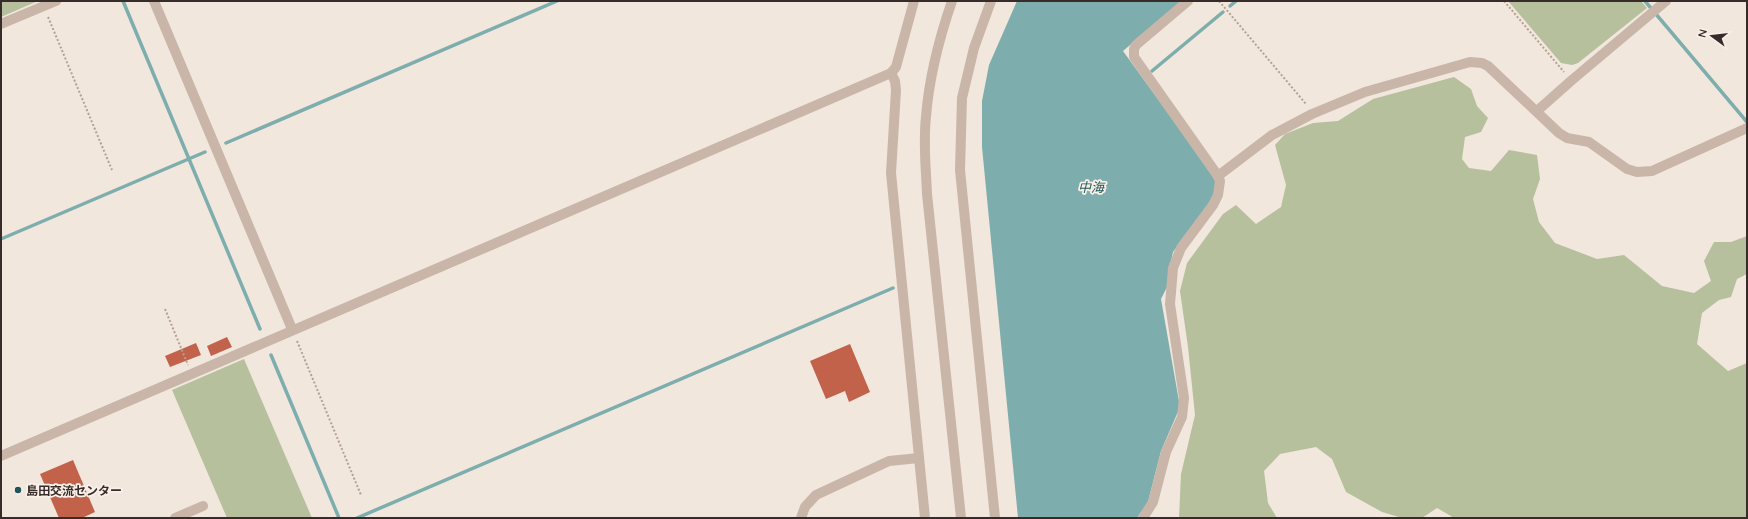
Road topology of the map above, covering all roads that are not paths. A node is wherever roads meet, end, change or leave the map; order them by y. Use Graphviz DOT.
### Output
graph roads {
  1 [pos="56,1"];
  2 [pos="154,1"];
  3 [pos="914,1"];
  4 [pos="952,1"];
  5 [pos="992,1"];
  6 [pos="1188,1"];
  7 [pos="1666,1"];
  8 [pos="1,24"];
  9 [pos="891,73"];
  10 [pos="1537,111"];
  11 [pos="1747,128"];
  12 [pos="1215,171"];
  13 [pos="292,330"];
  14 [pos="1,456"];
  15 [pos="919,458"];
  16 [pos="203,506"];
  17 [pos="174,518"];
  18 [pos="801,518"];
  19 [pos="925,518"];
  20 [pos="961,518"];
  21 [pos="995,518"];
  22 [pos="1143,518"];
  1 -- 8 [label="street"];
  2 -- 13 [label="street"];
  3 -- 9 [label="street"];
  4 -- 20 [label="street"];
  5 -- 21 [label="street"];
  6 -- 12 [label="street"];
  7 -- 10 [label="street"];
  9 -- 13 [label="street"];
  9 -- 15 [label="street"];
  10 -- 11 [label="street"];
  10 -- 12 [label="street"];
  12 -- 22 [label="street"];
  13 -- 14 [label="street"];
  15 -- 18 [label="street"];
  15 -- 19 [label="street"];
  16 -- 17 [label="street"];
}
